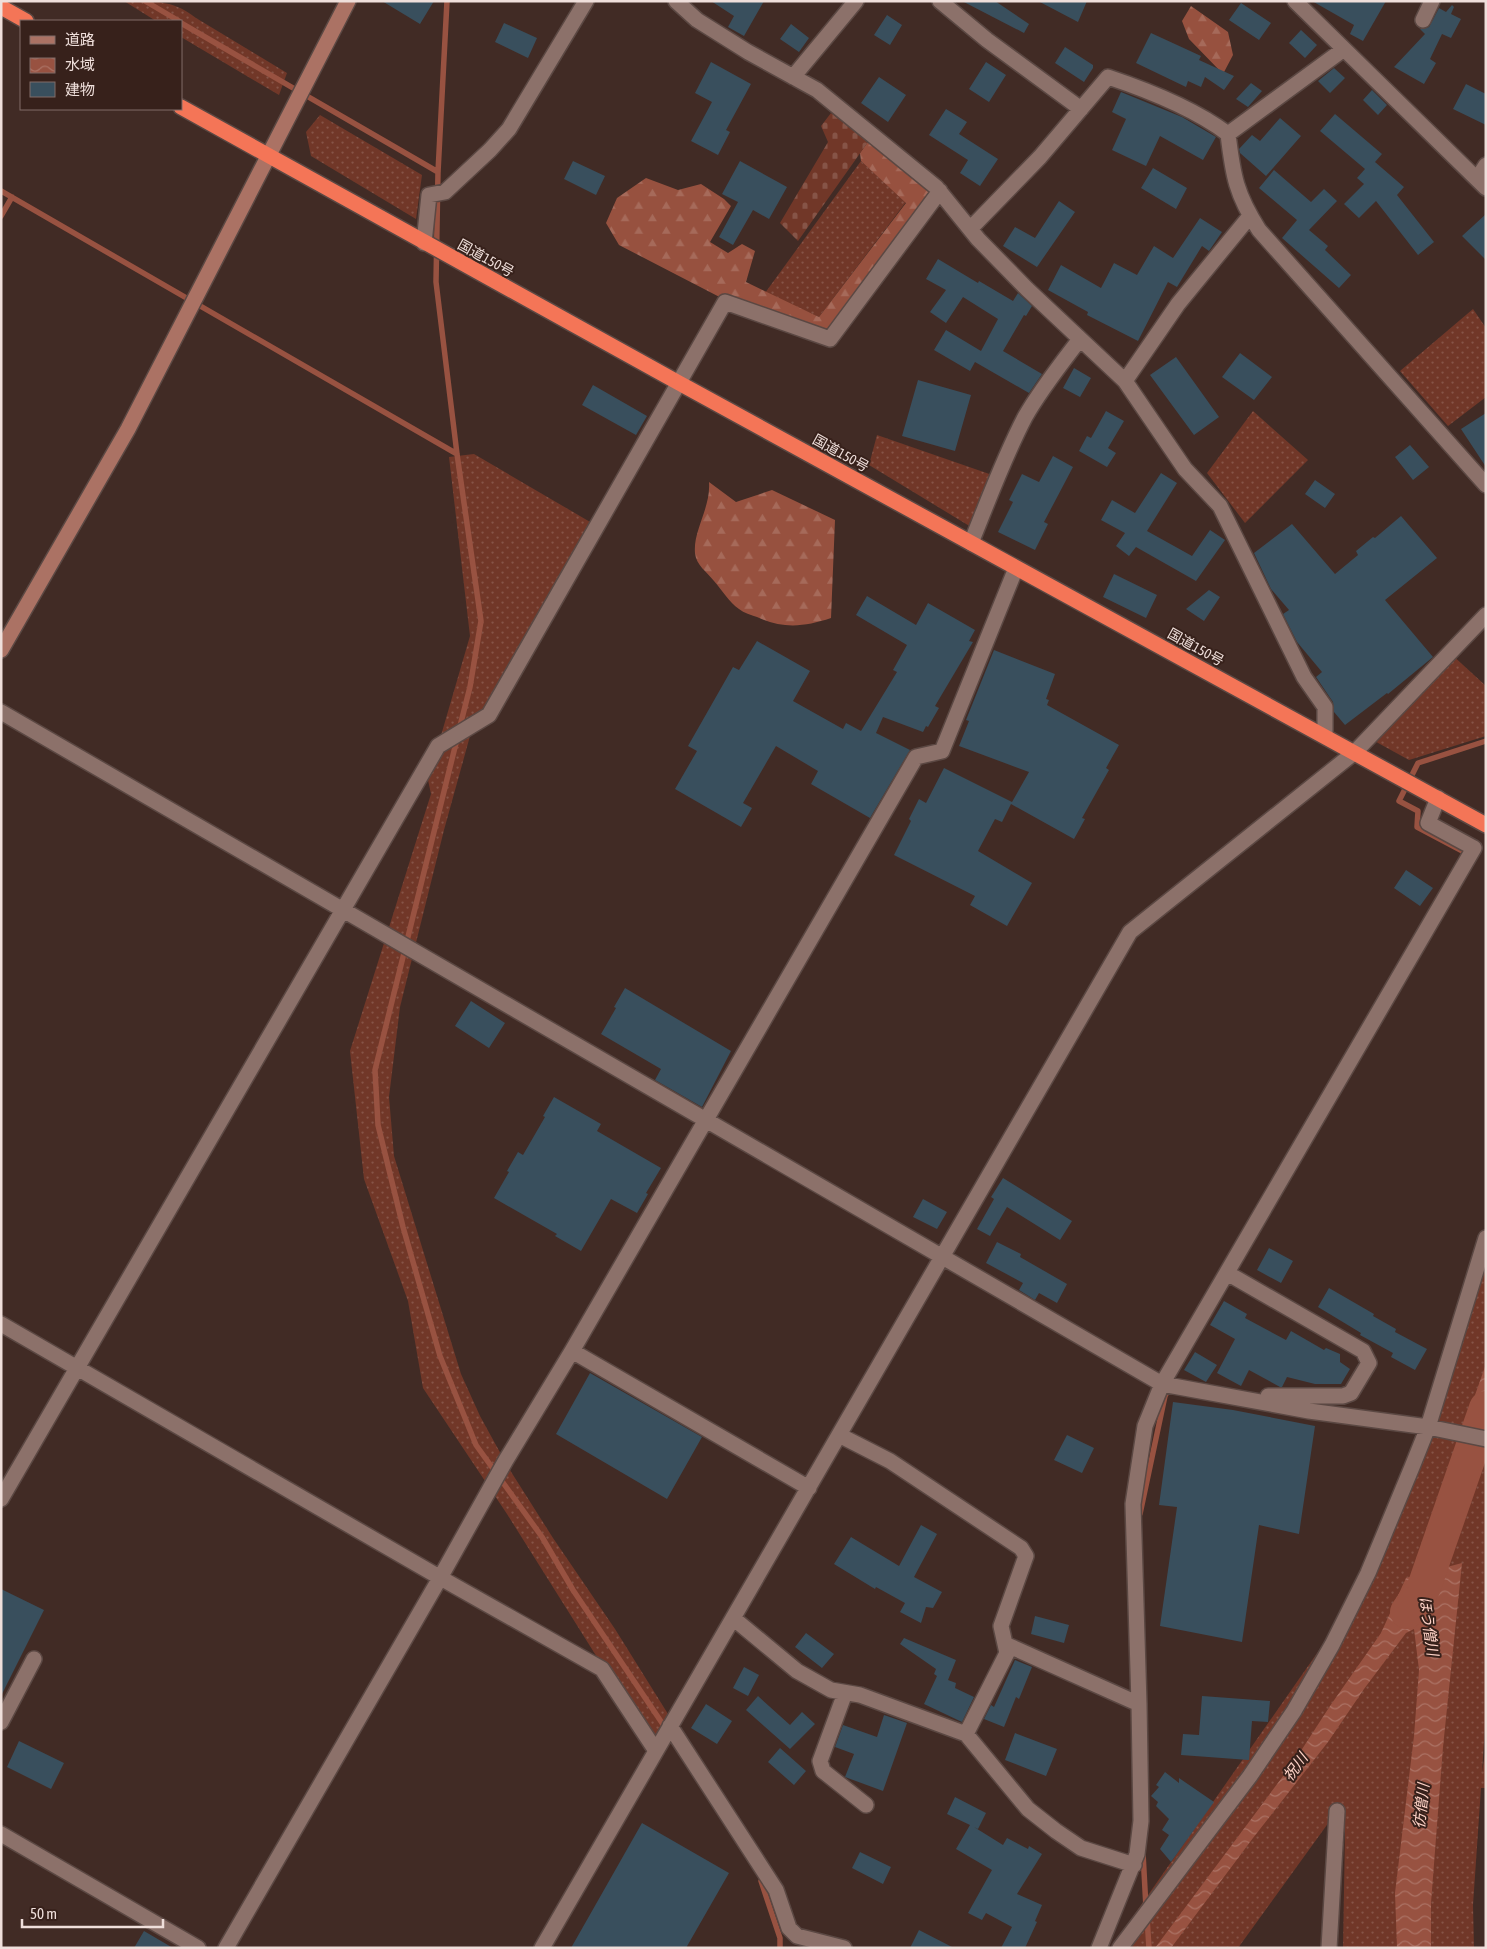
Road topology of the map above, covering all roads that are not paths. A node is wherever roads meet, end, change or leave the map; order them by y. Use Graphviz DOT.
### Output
graph roads {
  1 [pos="348,1"];
  2 [pos="586,1"];
  3 [pos="676,1"];
  4 [pos="856,1"];
  5 [pos="940,1"];
  6 [pos="1295,1"];
  7 [pos="1432,1"];
  8 [pos="1,7"];
  9 [pos="24,20"];
  10 [pos="1423,20"];
  11 [pos="1344,49"];
  12 [pos="794,77"];
  13 [pos="182,108"];
  14 [pos="1081,110"];
  15 [pos="1228,134"];
  16 [pos="270,156"];
  17 [pos="1486,165"];
  18 [pos="1481,184"];
  19 [pos="940,191"];
  20 [pos="1250,216"];
  21 [pos="970,229"];
  22 [pos="424,243"];
  23 [pos="1080,339"];
  24 [pos="1125,381"];
  25 [pos="679,383"];
  26 [pos="1486,485"];
  27 [pos="971,543"];
  28 [pos="1016,568"];
  29 [pos="1486,615"];
  30 [pos="1,650"];
  31 [pos="1,712"];
  32 [pos="1325,736"];
  33 [pos="1355,752"];
  34 [pos="1438,798"];
  35 [pos="1486,825"];
  36 [pos="344,910"];
  37 [pos="706,1119"];
  38 [pos="1486,1238"];
  39 [pos="942,1258"];
  40 [pos="1231,1276"];
  41 [pos="1,1324"];
  42 [pos="572,1352"];
  43 [pos="77,1368"];
  44 [pos="1168,1385"];
  45 [pos="1252,1400"];
  46 [pos="1428,1426"];
  47 [pos="839,1435"];
  48 [pos="1486,1439"];
  49 [pos="809,1488"];
  50 [pos="1,1499"];
  51 [pos="440,1578"];
  52 [pos="733,1618"];
  53 [pos="1005,1644"];
  54 [pos="34,1659"];
  55 [pos="845,1693"];
  56 [pos="1139,1704"];
  57 [pos="1,1722"];
  58 [pos="670,1726"];
  59 [pos="966,1734"];
  60 [pos="656,1751"];
  61 [pos="866,1806"];
  62 [pos="1337,1811"];
  63 [pos="1,1834"];
  64 [pos="1134,1865"];
  65 [pos="198,1948"];
  66 [pos="226,1948"];
  67 [pos="542,1948"];
  68 [pos="844,1948"];
  69 [pos="1099,1948"];
  70 [pos="1120,1948"];
  71 [pos="1329,1948"];
  1 -- 16 [label="street"];
  2 -- 22 [label="street"];
  3 -- 12 [label="street"];
  4 -- 12 [label="street"];
  5 -- 14 [label="street"];
  6 -- 11 [label="street"];
  7 -- 10 [label="street"];
  8 -- 9 [label="highway"];
  11 -- 15 [label="street"];
  11 -- 18 [label="street"];
  12 -- 19 [label="street"];
  13 -- 16 [label="highway, 国道150号"];
  14 -- 15 [label="street"];
  14 -- 21 [label="street"];
  15 -- 20 [label="street"];
  16 -- 22 [label="highway, 国道150号"];
  16 -- 30 [label="street"];
  17 -- 18 [label="street"];
  19 -- 21 [label="street"];
  19 -- 25 [label="street"];
  20 -- 24 [label="street"];
  20 -- 26 [label="street"];
  21 -- 23 [label="street"];
  22 -- 25 [label="highway, 国道150号"];
  23 -- 24 [label="street"];
  23 -- 27 [label="street"];
  24 -- 32 [label="street"];
  25 -- 27 [label="highway, 国道150号"];
  25 -- 36 [label="street"];
  27 -- 28 [label="highway, 国道150号"];
  28 -- 32 [label="highway, 国道150号"];
  28 -- 37 [label="street"];
  29 -- 33 [label="street"];
  31 -- 36 [label="street"];
  32 -- 33 [label="highway, 国道150号"];
  33 -- 34 [label="highway, 国道150号"];
  33 -- 39 [label="street"];
  34 -- 35 [label="highway, 国道150号"];
  34 -- 40 [label="street"];
  36 -- 37 [label="street"];
  36 -- 43 [label="street"];
  37 -- 39 [label="street"];
  37 -- 42 [label="street"];
  38 -- 46 [label="street"];
  39 -- 44 [label="street"];
  39 -- 47 [label="street"];
  40 -- 44 [label="street"];
  40 -- 45 [label="street"];
  41 -- 43 [label="street"];
  42 -- 49 [label="street"];
  42 -- 51 [label="street"];
  43 -- 50 [label="street"];
  43 -- 51 [label="street"];
  44 -- 45 [label="street"];
  44 -- 56 [label="street"];
  45 -- 46 [label="street"];
  46 -- 48 [label="street"];
  46 -- 70 [label="street"];
  47 -- 49 [label="street"];
  47 -- 53 [label="street"];
  49 -- 52 [label="street"];
  51 -- 60 [label="street"];
  51 -- 66 [label="street"];
  52 -- 55 [label="street"];
  52 -- 58 [label="street"];
  53 -- 56 [label="street"];
  53 -- 59 [label="street"];
  54 -- 57 [label="street"];
  55 -- 59 [label="street"];
  55 -- 61 [label="street"];
  56 -- 64 [label="street"];
  58 -- 60 [label="street"];
  58 -- 68 [label="street"];
  59 -- 64 [label="street"];
  60 -- 67 [label="street"];
  62 -- 71 [label="street"];
  63 -- 65 [label="street"];
  64 -- 69 [label="street"];
}
